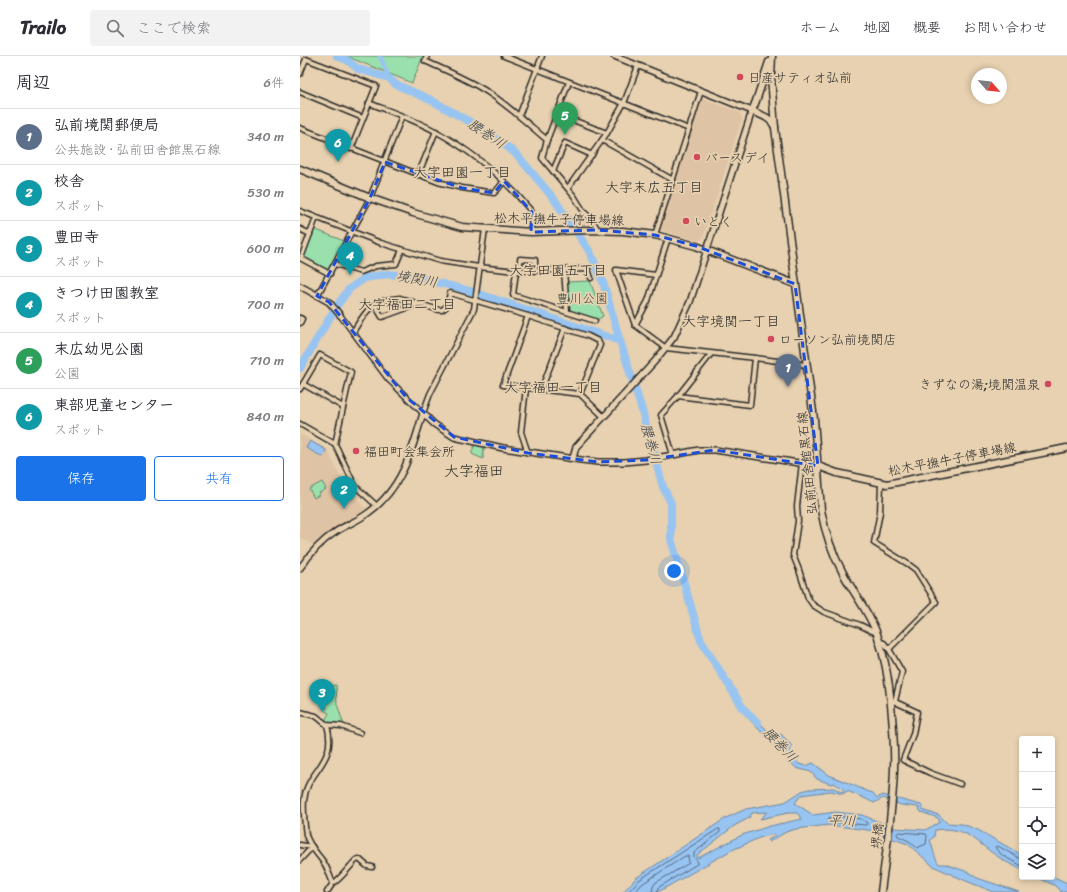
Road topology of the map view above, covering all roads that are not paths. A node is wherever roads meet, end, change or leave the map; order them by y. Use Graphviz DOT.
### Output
graph roads {
  1 [pos="427,56"];
  2 [pos="504,56"];
  3 [pos="542,56"];
  4 [pos="614,56"];
  5 [pos="767,56"];
  6 [pos="772,56"];
  7 [pos="638,66"];
  8 [pos="537,69"];
  9 [pos="300,74"];
  10 [pos="569,82"];
  11 [pos="702,91"];
  12 [pos="300,92"];
  13 [pos="369,103"];
  14 [pos="624,103"];
  15 [pos="752,111"];
  16 [pos="557,114"];
  17 [pos="402,116"];
  18 [pos="519,116"];
  19 [pos="363,118"];
  20 [pos="300,128"];
  21 [pos="775,128"];
  22 [pos="689,129"];
  23 [pos="436,132"];
  24 [pos="607,133"];
  25 [pos="547,140"];
  26 [pos="602,140"];
  27 [pos="351,149"];
  28 [pos="592,155"];
  29 [pos="385,162"];
  30 [pos="300,169"];
  31 [pos="553,171"];
  32 [pos="418,175"];
  33 [pos="673,180"];
  34 [pos="504,181"];
  35 [pos="568,188"];
  36 [pos="370,198"];
  37 [pos="300,211"];
  38 [pos="316,218"];
  39 [pos="300,229"];
  40 [pos="485,229"];
  41 [pos="598,230"];
  42 [pos="352,231"];
  43 [pos="531,232"];
  44 [pos="310,234"];
  45 [pos="655,235"];
  46 [pos="668,238"];
  47 [pos="402,250"];
  48 [pos="706,250"];
  49 [pos="300,258"];
  50 [pos="335,264"];
  51 [pos="479,267"];
  52 [pos="564,270"];
  53 [pos="518,271"];
  54 [pos="535,271"];
  55 [pos="330,274"];
  56 [pos="656,275"];
  57 [pos="591,278"];
  58 [pos="795,284"];
  59 [pos="300,286"];
  60 [pos="317,296"];
  61 [pos="475,300"];
  62 [pos="418,304"];
  63 [pos="375,305"];
  64 [pos="567,311"];
  65 [pos="340,315"];
  66 [pos="528,316"];
  67 [pos="300,318"];
  68 [pos="595,321"];
  69 [pos="300,323"];
  70 [pos="635,325"];
  71 [pos="565,328"];
  72 [pos="353,332"];
  73 [pos="666,348"];
  74 [pos="711,354"];
  75 [pos="755,358"];
  76 [pos="807,365"];
  77 [pos="303,384"];
  78 [pos="526,388"];
  79 [pos="300,389"];
  80 [pos="541,390"];
  81 [pos="580,394"];
  82 [pos="678,396"];
  83 [pos="343,407"];
  84 [pos="423,414"];
  85 [pos="604,416"];
  86 [pos="300,424"];
  87 [pos="335,444"];
  88 [pos="1067,448"];
  89 [pos="528,453"];
  90 [pos="673,455"];
  91 [pos="573,458"];
  92 [pos="802,463"];
  93 [pos="818,466"];
  94 [pos="881,484"];
  95 [pos="377,506"];
  96 [pos="300,568"];
  97 [pos="876,632"];
  98 [pos="880,642"];
  99 [pos="889,649"];
  100 [pos="893,701"];
  101 [pos="300,712"];
  102 [pos="327,725"];
  103 [pos="360,734"];
  104 [pos="893,783"];
  105 [pos="960,784"];
  106 [pos="300,811"];
  107 [pos="305,813"];
  108 [pos="300,845"];
  109 [pos="312,847"];
  110 [pos="300,860"];
  111 [pos="372,867"];
  112 [pos="333,883"];
  113 [pos="327,892"];
  114 [pos="881,892"];
  1 -- 18 [label="street"];
  2 -- 8 [label="street"];
  3 -- 8 [label="street"];
  4 -- 7 [label="street"];
  5 -- 15 [label="main road"];
  6 -- 15 [label="main road, 弘前田舎館黒石線"];
  6 -- 21 [label="main road, 弘前田舎館黒石線"];
  7 -- 11 [label="street"];
  7 -- 14 [label="street"];
  8 -- 10 [label="street"];
  8 -- 18 [label="street"];
  9 -- 13 [label="street"];
  10 -- 14 [label="street"];
  10 -- 16 [label="street"];
  11 -- 15 [label="street"];
  11 -- 22 [label="street"];
  12 -- 19 [label="street"];
  13 -- 17 [label="street"];
  13 -- 19 [label="street"];
  14 -- 22 [label="street"];
  14 -- 24 [label="street"];
  15 -- 21 [label="main road"];
  15 -- 48 [label="street"];
  16 -- 24 [label="street"];
  16 -- 25 [label="street"];
  17 -- 23 [label="street"];
  17 -- 29 [label="street"];
  18 -- 25 [label="street"];
  19 -- 27 [label="street"];
  20 -- 27 [label="street"];
  21 -- 58 [label="main road, 弘前田舎館黒石線"];
  22 -- 33 [label="street"];
  23 -- 32 [label="street"];
  23 -- 34 [label="street"];
  24 -- 26 [label="street"];
  25 -- 31 [label="street"];
  26 -- 28 [label="street"];
  26 -- 33 [label="street"];
  27 -- 29 [label="street"];
  28 -- 31 [label="street"];
  28 -- 35 [label="street"];
  29 -- 32 [label="street"];
  29 -- 36 [label="street"];
  30 -- 36 [label="main road, 松木平撫牛子停車場線"];
  31 -- 35 [label="street"];
  32 -- 34 [label="street"];
  33 -- 45 [label="street"];
  34 -- 43 [label="street"];
  35 -- 41 [label="street"];
  36 -- 40 [label="main road, 松木平撫牛子停車場線"];
  36 -- 42 [label="street"];
  37 -- 38 [label="street"];
  38 -- 42 [label="street"];
  38 -- 44 [label="street"];
  39 -- 44 [label="street"];
  40 -- 43 [label="main road, 松木平撫牛子停車場線"];
  40 -- 51 [label="street"];
  41 -- 43 [label="main road, 松木平撫牛子停車場線"];
  41 -- 45 [label="main road, 松木平撫牛子停車場線"];
  42 -- 47 [label="street"];
  42 -- 50 [label="street"];
  44 -- 49 [label="street"];
  45 -- 46 [label="main road, 松木平撫牛子停車場線"];
  46 -- 48 [label="main road, 松木平撫牛子停車場線"];
  46 -- 56 [label="street"];
  47 -- 50 [label="street"];
  47 -- 51 [label="street"];
  48 -- 58 [label="main road, 松木平撫牛子停車場線"];
  48 -- 73 [label="street"];
  49 -- 55 [label="street"];
  50 -- 55 [label="street"];
  51 -- 53 [label="street"];
  51 -- 61 [label="street"];
  52 -- 54 [label="street"];
  52 -- 57 [label="street"];
  52 -- 64 [label="street"];
  53 -- 54 [label="street"];
  53 -- 54 [label="street"];
  53 -- 64 [label="street"];
  55 -- 60 [label="street"];
  56 -- 70 [label="street"];
  56 -- 70 [label="street"];
  58 -- 76 [label="main road, 弘前田舎館黒石線"];
  59 -- 60 [label="street"];
  60 -- 65 [label="street"];
  61 -- 62 [label="street"];
  61 -- 66 [label="street"];
  61 -- 84 [label="street"];
  62 -- 63 [label="street"];
  62 -- 63 [label="street"];
  63 -- 72 [label="street"];
  64 -- 68 [label="street"];
  65 -- 72 [label="street"];
  66 -- 71 [label="street"];
  66 -- 78 [label="street"];
  67 -- 69 [label="street"];
  70 -- 73 [label="street"];
  71 -- 80 [label="street"];
  71 -- 81 [label="street"];
  72 -- 84 [label="street"];
  73 -- 74 [label="street"];
  73 -- 85 [label="street"];
  74 -- 75 [label="street"];
  74 -- 82 [label="street"];
  75 -- 76 [label="street"];
  75 -- 82 [label="street"];
  76 -- 93 [label="main road, 弘前田舎館黒石線"];
  77 -- 79 [label="street"];
  77 -- 83 [label="street"];
  77 -- 83 [label="street"];
  78 -- 80 [label="street"];
  78 -- 89 [label="street"];
  80 -- 81 [label="street"];
  81 -- 85 [label="street"];
  82 -- 90 [label="street"];
  83 -- 87 [label="street"];
  84 -- 89 [label="street"];
  84 -- 95 [label="street"];
  85 -- 91 [label="street"];
  86 -- 87 [label="street"];
  87 -- 95 [label="street"];
  88 -- 94 [label="main road, 松木平撫牛子停車場線"];
  89 -- 91 [label="street"];
  90 -- 91 [label="street"];
  90 -- 92 [label="street"];
  92 -- 93 [label="street"];
  92 -- 97 [label="street"];
  93 -- 94 [label="main road, 松木平撫牛子停車場線"];
  93 -- 97 [label="main road, 弘前田舎館黒石線"];
  94 -- 99 [label="street"];
  95 -- 96 [label="street"];
  97 -- 98 [label="main road, 弘前田舎館黒石線"];
  98 -- 99 [label="street"];
  98 -- 100 [label="main road, 弘前田舎館黒石線"];
  99 -- 100 [label="street"];
  100 -- 104 [label="main road, 弘前田舎館黒石線"];
  100 -- 105 [label="street"];
  101 -- 102 [label="street"];
  102 -- 103 [label="street"];
  102 -- 107 [label="street"];
  104 -- 114 [label="main road, 堺橋"];
  106 -- 107 [label="street"];
  107 -- 109 [label="street"];
  108 -- 109 [label="street"];
  109 -- 110 [label="street"];
  109 -- 112 [label="street"];
  111 -- 112 [label="street"];
  112 -- 113 [label="street"];
}
